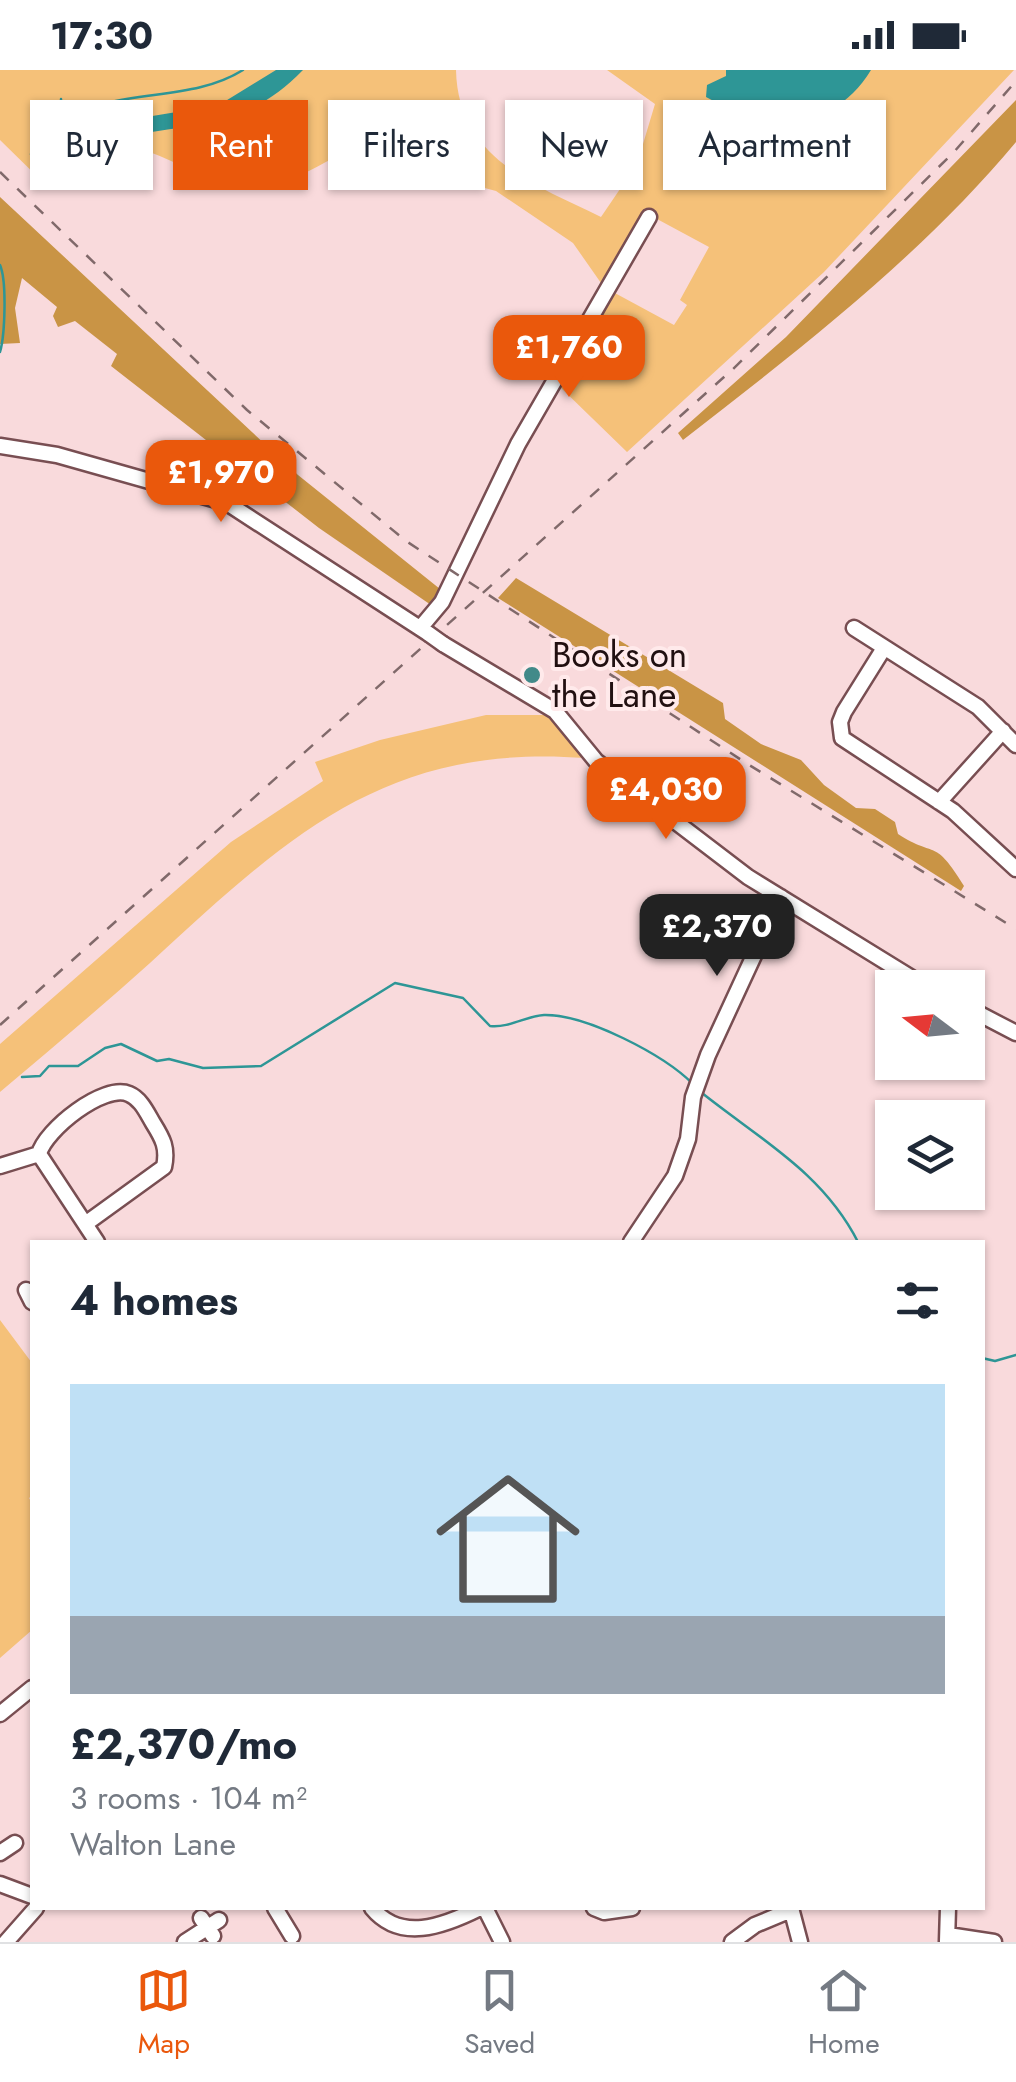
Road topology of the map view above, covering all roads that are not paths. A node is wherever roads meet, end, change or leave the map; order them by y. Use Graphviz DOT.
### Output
graph roads {
  1 [pos="649,217"];
  2 [pos="0,446"];
  3 [pos="854,628"];
  4 [pos="425,630"];
  5 [pos="884,648"];
  6 [pos="1002,731"];
  7 [pos="1016,745"];
  8 [pos="939,802"];
  9 [pos="1016,869"];
  10 [pos="781,897"];
  11 [pos="899,970"];
  12 [pos="985,1016"];
  13 [pos="1016,1032"];
  14 [pos="38,1154"];
  15 [pos="0,1166"];
  16 [pos="88,1222"];
  17 [pos="96,1240"];
  18 [pos="633,1240"];
  19 [pos="30,1690"];
  20 [pos="0,1714"];
  21 [pos="15,1843"];
  22 [pos="0,1853"];
  23 [pos="2,1887"];
  24 [pos="30,1895"];
  25 [pos="34,1910"];
  26 [pos="276,1910"];
  27 [pos="374,1910"];
  28 [pos="477,1910"];
  29 [pos="483,1910"];
  30 [pos="789,1910"];
  31 [pos="791,1910"];
  32 [pos="948,1910"];
  33 [pos="210,1925"];
  34 [pos="294,1938"];
  35 [pos="948,1938"];
  36 [pos="6,1942"];
  37 [pos="186,1942"];
  38 [pos="502,1942"];
  39 [pos="732,1942"];
  40 [pos="800,1942"];
  41 [pos="994,1942"];
  1 -- 4 [label="street"];
  2 -- 4 [label="street"];
  3 -- 5 [label="street"];
  4 -- 10 [label="street, bridge"];
  5 -- 6 [label="street"];
  5 -- 8 [label="street"];
  6 -- 7 [label="street"];
  6 -- 8 [label="street"];
  8 -- 9 [label="street"];
  10 -- 11 [label="street"];
  10 -- 18 [label="street"];
  12 -- 13 [label="street"];
  14 -- 15 [label="street"];
  14 -- 16 [label="street"];
  14 -- 16 [label="street"];
  16 -- 17 [label="street"];
  19 -- 20 [label="street"];
  21 -- 22 [label="street"];
  23 -- 24 [label="street"];
  25 -- 36 [label="street"];
  26 -- 34 [label="street"];
  27 -- 28 [label="street"];
  29 -- 38 [label="street"];
  30 -- 39 [label="street"];
  31 -- 40 [label="street"];
  32 -- 35 [label="street"];
  33 -- 37 [label="street"];
  35 -- 41 [label="street"];
}
